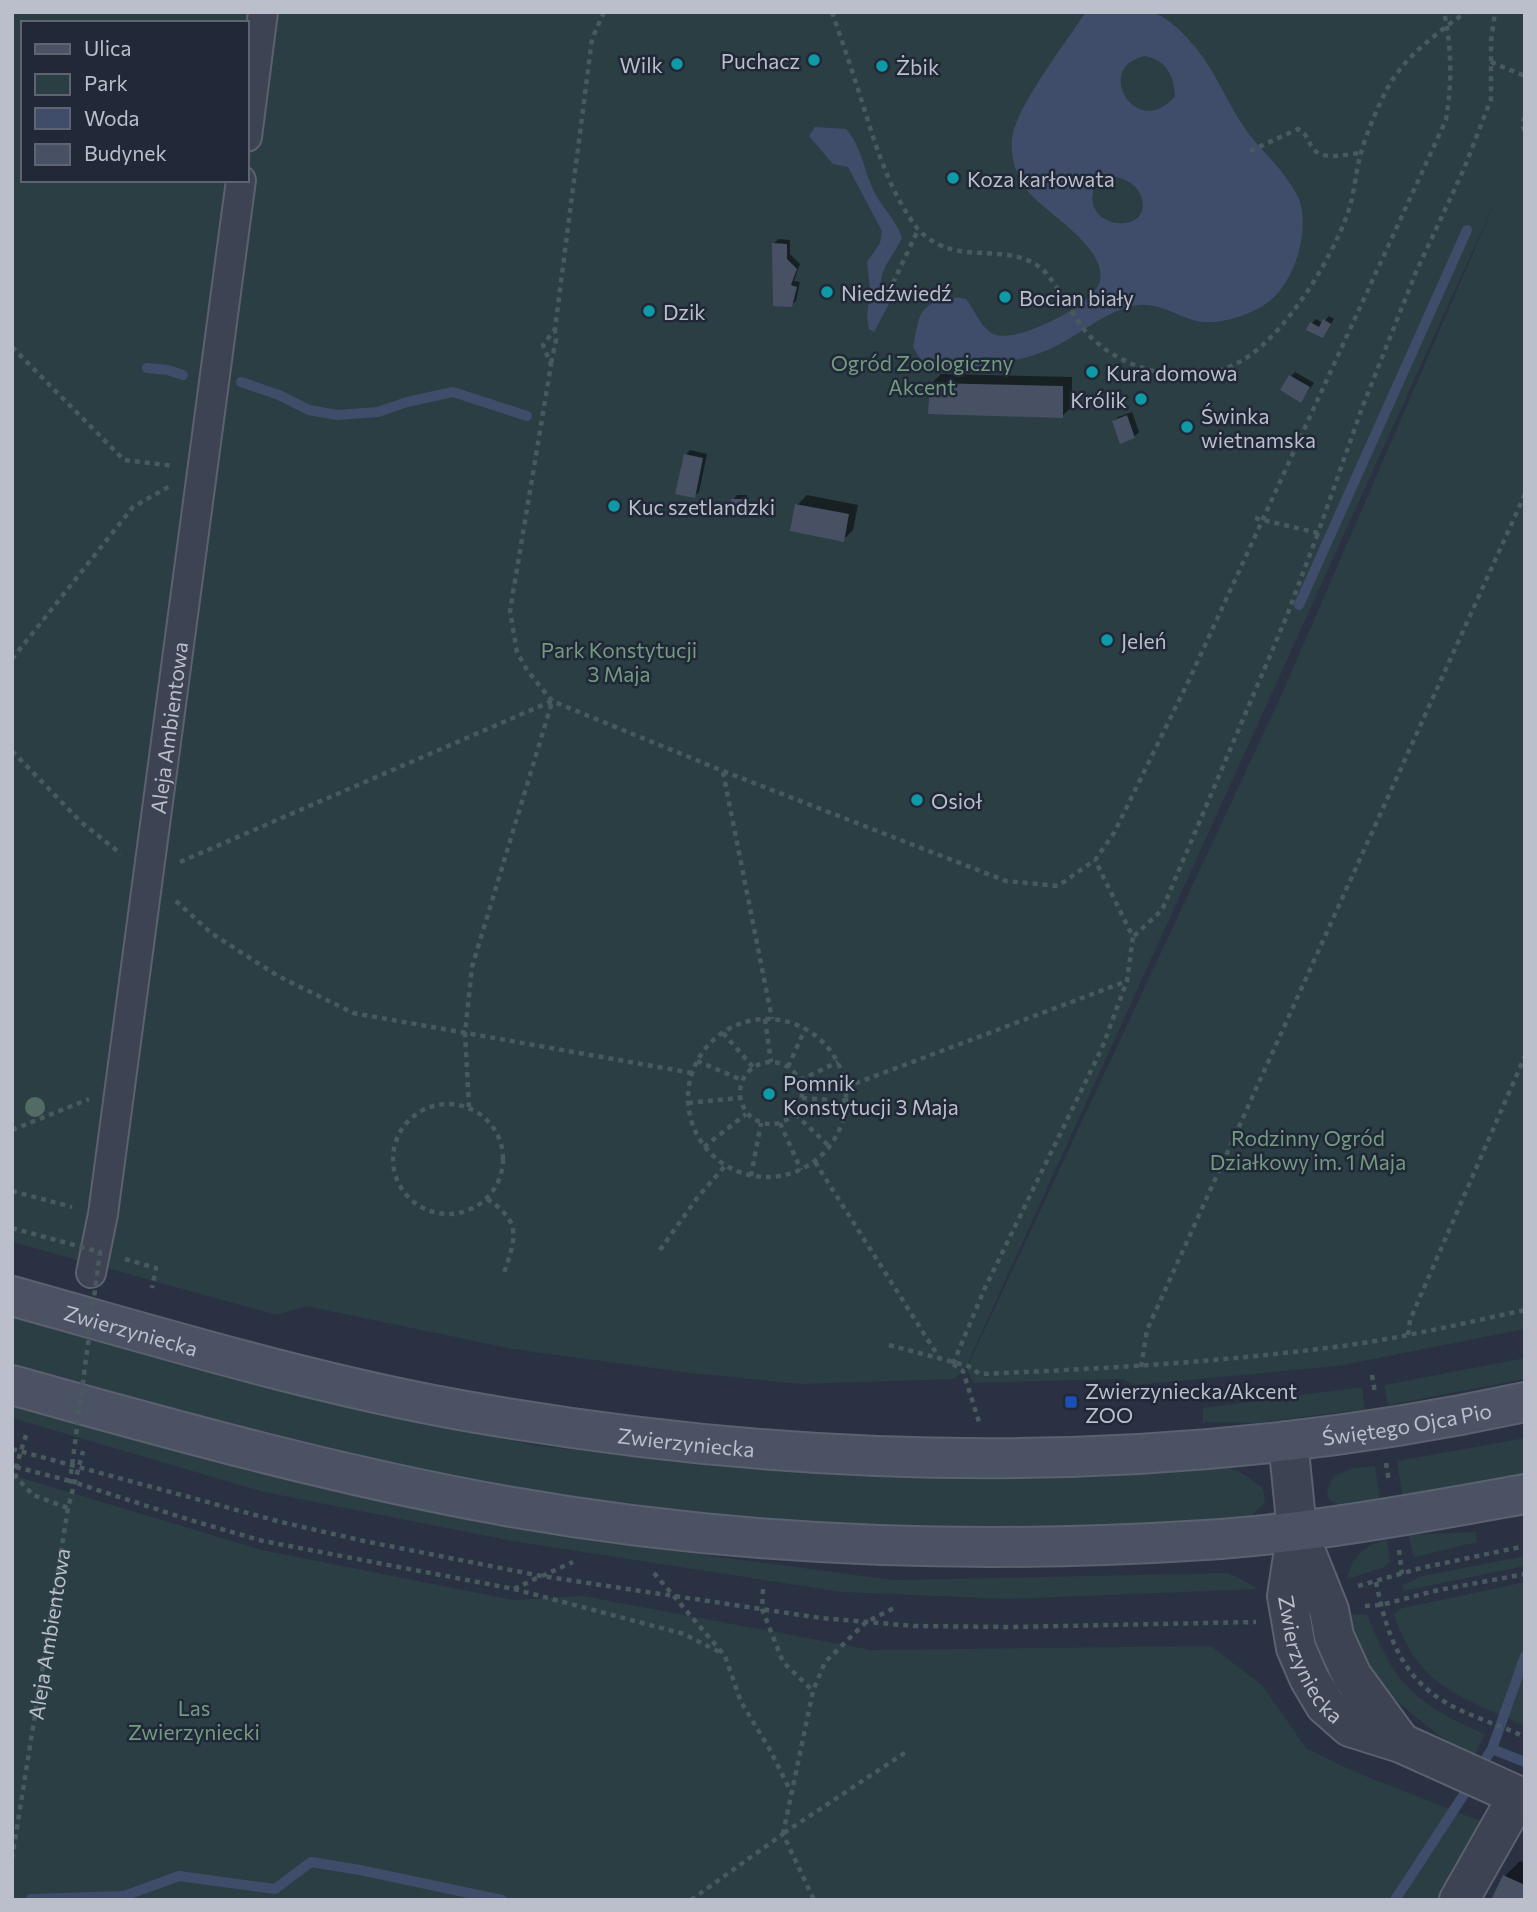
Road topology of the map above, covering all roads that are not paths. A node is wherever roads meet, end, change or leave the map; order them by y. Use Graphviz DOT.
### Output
graph roads {
  1 [pos="263,12"];
  2 [pos="248,129"];
  3 [pos="241,182"];
  4 [pos="91,1273"];
  5 [pos="12,1296"];
  6 [pos="12,1385"];
  7 [pos="1525,1402"];
  8 [pos="1288,1441"];
  9 [pos="1525,1494"];
  10 [pos="1297,1530"];
  11 [pos="1515,1795"];
  12 [pos="1459,1900"];
  1 -- 2 [label="street"];
  3 -- 4 [label="street, Aleja Ambientowa"];
  5 -- 8 [label="main road, Zwierzyniecka"];
  6 -- 10 [label="main road"];
  7 -- 8 [label="main road, Świętego Ojca Pio"];
  8 -- 10 [label="street, Zwierzyniecka"];
  9 -- 10 [label="main road"];
  10 -- 11 [label="street, Zwierzyniecka"];
  11 -- 12 [label="street"];
}
